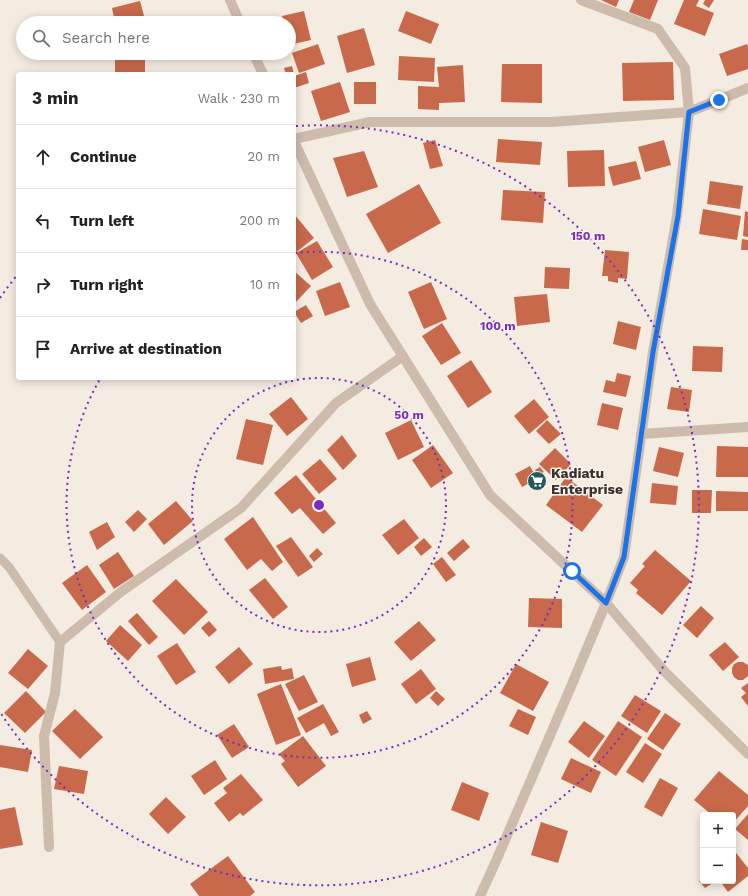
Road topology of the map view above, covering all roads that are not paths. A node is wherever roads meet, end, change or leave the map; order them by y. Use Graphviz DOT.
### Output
graph roads {
  1 [pos="230,0"];
  2 [pos="581,0"];
  3 [pos="237,16"];
  4 [pos="256,60"];
  5 [pos="262,72"];
  6 [pos="748,88"];
  7 [pos="689,112"];
  8 [pos="296,140"];
  9 [pos="296,144"];
  10 [pos="402,356"];
  11 [pos="748,427"];
  12 [pos="641,434"];
  13 [pos="0,558"];
  14 [pos="606,603"];
  15 [pos="60,642"];
  16 [pos="748,754"];
  17 [pos="49,847"];
  18 [pos="480,896"];
  1 -- 3 [label="street"];
  2 -- 7 [label="street"];
  4 -- 5 [label="street"];
  6 -- 7 [label="street"];
  7 -- 8 [label="street"];
  7 -- 12 [label="street"];
  9 -- 10 [label="street"];
  10 -- 14 [label="street"];
  10 -- 15 [label="street"];
  11 -- 12 [label="street"];
  12 -- 14 [label="street"];
  13 -- 15 [label="lane"];
  14 -- 16 [label="street"];
  14 -- 18 [label="street"];
  15 -- 17 [label="street"];
}
